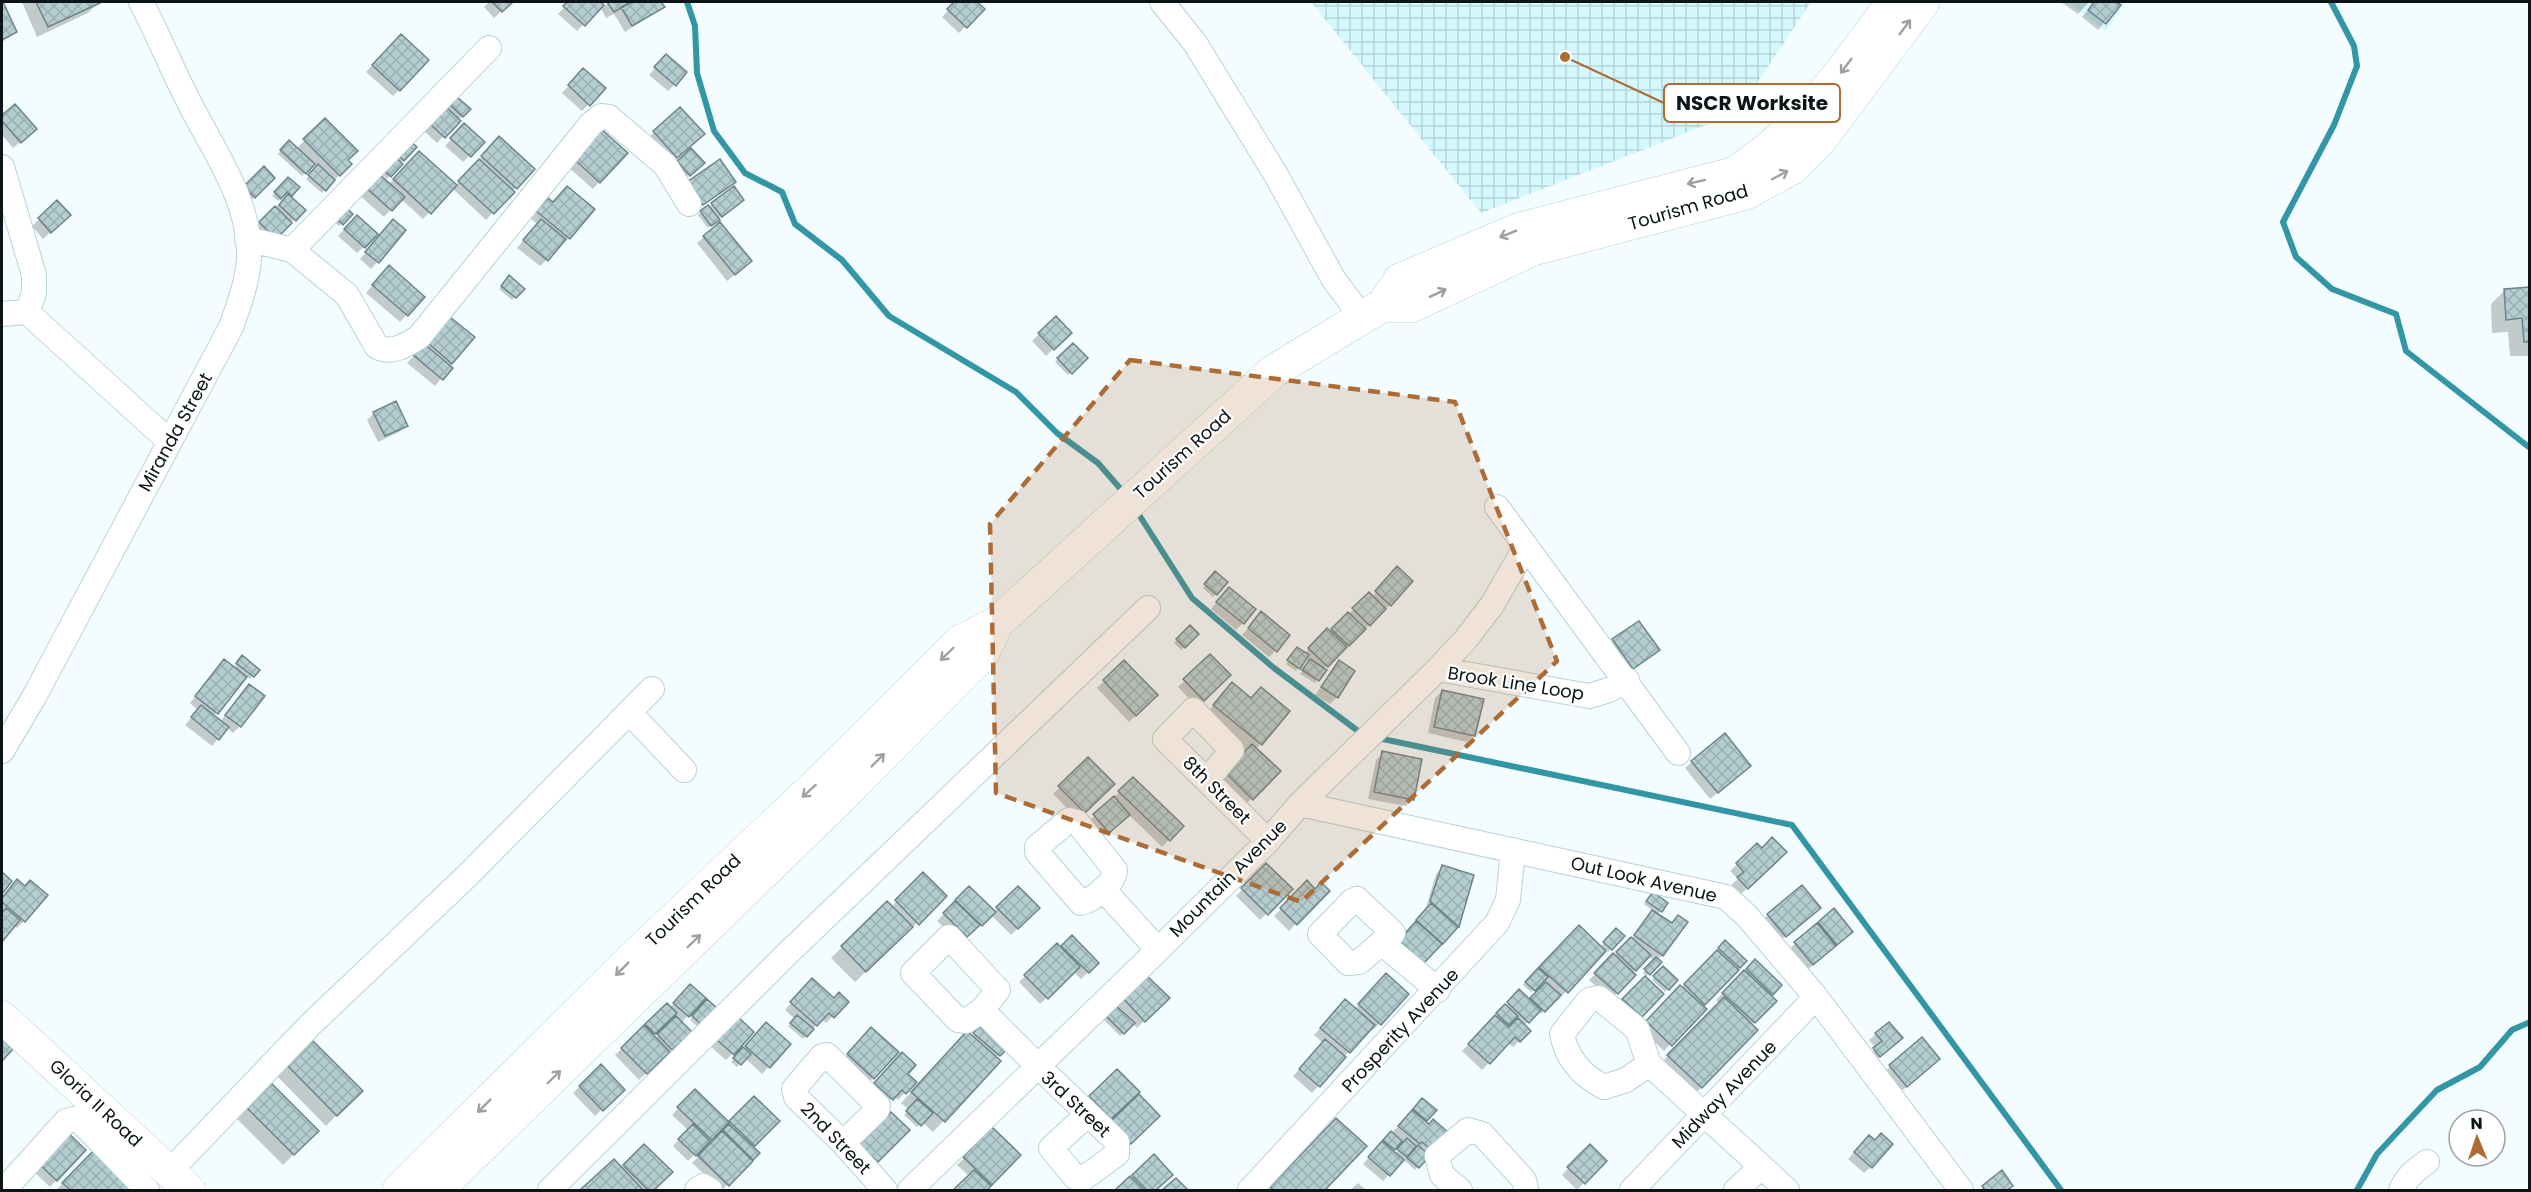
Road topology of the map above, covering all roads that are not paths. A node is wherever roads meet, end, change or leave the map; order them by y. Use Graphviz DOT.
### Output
graph roads {
  1 [pos="141,2"];
  2 [pos="1162,2"];
  3 [pos="1893,2"];
  4 [pos="1923,2"];
  5 [pos="489,48"];
  6 [pos="2,167"];
  7 [pos="689,204"];
  8 [pos="247,239"];
  9 [pos="292,250"];
  10 [pos="1373,311"];
  11 [pos="27,312"];
  12 [pos="2,314"];
  13 [pos="170,442"];
  14 [pos="1497,507"];
  15 [pos="1525,548"];
  16 [pos="1148,608"];
  17 [pos="997,623"];
  18 [pos="1438,669"];
  19 [pos="1627,680"];
  20 [pos="652,689"];
  21 [pos="629,712"];
  22 [pos="2,751"];
  23 [pos="1678,753"];
  24 [pos="684,770"];
  25 [pos="1207,780"];
  26 [pos="1300,804"];
  27 [pos="1268,841"];
  28 [pos="1513,850"];
  29 [pos="1103,889"];
  30 [pos="1383,944"];
  31 [pos="1158,950"];
  32 [pos="1438,990"];
  33 [pos="1816,997"];
  34 [pos="982,1010"];
  35 [pos="2,1017"];
  36 [pos="1649,1064"];
  37 [pos="1035,1066"];
  38 [pos="1088,1114"];
  39 [pos="1704,1114"];
  40 [pos="843,1143"];
  41 [pos="2427,1162"];
  42 [pos="1760,1168"];
  43 [pos="169,1184"];
  44 [pos="4,1191"];
  45 [pos="399,1191"];
  46 [pos="437,1191"];
  47 [pos="550,1191"];
  48 [pos="885,1191"];
  49 [pos="910,1191"];
  50 [pos="1250,1191"];
  51 [pos="1460,1191"];
  52 [pos="1526,1191"];
  53 [pos="1632,1191"];
  54 [pos="1736,1191"];
  55 [pos="1787,1191"];
  56 [pos="1961,1191"];
  57 [pos="2402,1191"];
  1 -- 8 [label="street, Miranda Street"];
  2 -- 10 [label="street"];
  3 -- 10 [label="main road, Tourism Road, one-way"];
  10 -- 4 [label="main road, Tourism Road, one-way"];
  5 -- 9 [label="street"];
  6 -- 11 [label="street"];
  7 -- 9 [label="street"];
  8 -- 9 [label="street"];
  8 -- 13 [label="street, Miranda Street"];
  10 -- 17 [label="main road, Tourism Road"];
  11 -- 12 [label="street"];
  11 -- 13 [label="street"];
  13 -- 22 [label="street, Miranda Street"];
  14 -- 15 [label="street"];
  15 -- 18 [label="street, Mountain Avenue"];
  15 -- 19 [label="street"];
  16 -- 47 [label="street"];
  17 -- 45 [label="main road, Tourism Road, one-way"];
  46 -- 17 [label="main road, Tourism Road, one-way"];
  18 -- 19 [label="street, Brook Line Loop"];
  18 -- 26 [label="street, Mountain Avenue"];
  19 -- 23 [label="street"];
  20 -- 21 [label="street"];
  21 -- 24 [label="street"];
  21 -- 43 [label="street"];
  25 -- 25 [label="street, 8th Street"];
  25 -- 27 [label="street, 8th Street"];
  26 -- 27 [label="street, Mountain Avenue"];
  26 -- 28 [label="street, Out Look Avenue"];
  27 -- 31 [label="street, Mountain Avenue"];
  28 -- 32 [label="street, Prosperity Avenue"];
  28 -- 33 [label="street, Out Look Avenue"];
  29 -- 31 [label="street"];
  30 -- 32 [label="street"];
  31 -- 37 [label="street, Mountain Avenue"];
  32 -- 50 [label="street, Prosperity Avenue"];
  33 -- 39 [label="street, Midway Avenue"];
  33 -- 56 [label="street, Out Look Avenue"];
  34 -- 37 [label="street, 3rd Street"];
  35 -- 43 [label="street, Gloria II Road"];
  36 -- 36 [label="street"];
  36 -- 39 [label="street"];
  37 -- 38 [label="street, 3rd Street"];
  37 -- 49 [label="street, Mountain Avenue"];
  38 -- 38 [label="street, 3rd Street"];
  39 -- 42 [label="street"];
  39 -- 53 [label="street, Midway Avenue"];
  40 -- 40 [label="street, 2nd Street"];
  40 -- 48 [label="street, 2nd Street"];
  41 -- 57 [label="street"];
  42 -- 54 [label="street"];
  42 -- 55 [label="street"];
  43 -- 44 [label="street"];
  51 -- 52 [label="street"];
}
